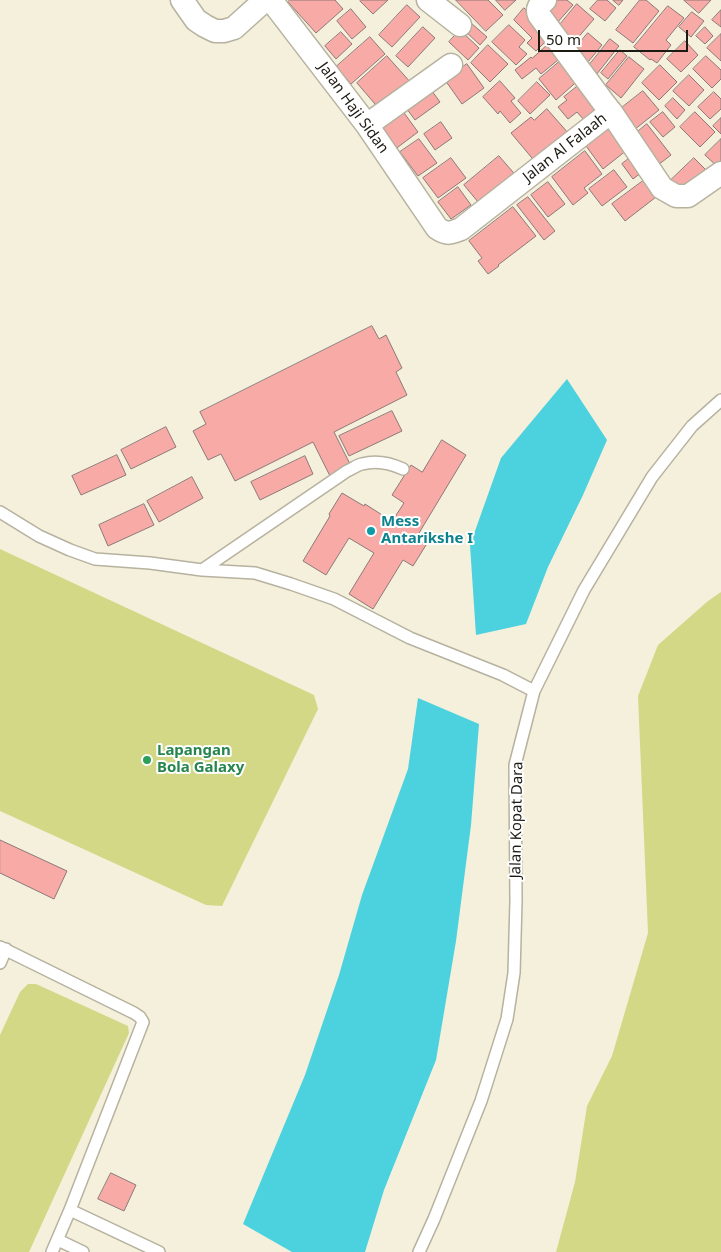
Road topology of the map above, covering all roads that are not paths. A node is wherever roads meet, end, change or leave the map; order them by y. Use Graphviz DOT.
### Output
graph roads {
  1 [pos="182,0"];
  2 [pos="265,0"];
  3 [pos="271,0"];
  4 [pos="428,0"];
  5 [pos="545,0"];
  6 [pos="460,25"];
  7 [pos="451,65"];
  8 [pos="611,112"];
  9 [pos="367,125"];
  10 [pos="721,173"];
  11 [pos="431,219"];
  12 [pos="721,400"];
  13 [pos="403,468"];
  14 [pos="0,512"];
  15 [pos="202,570"];
  16 [pos="534,691"];
  17 [pos="3,948"];
  18 [pos="0,964"];
  19 [pos="70,1210"];
  20 [pos="58,1240"];
  21 [pos="52,1252"];
  22 [pos="83,1252"];
  23 [pos="159,1252"];
  24 [pos="419,1252"];
  1 -- 2 [label="street"];
  3 -- 9 [label="street, Jalan Haji Sidan"];
  4 -- 6 [label="street"];
  5 -- 8 [label="street, Jalan Al Falaah"];
  7 -- 9 [label="street"];
  8 -- 10 [label="street"];
  8 -- 11 [label="street, Jalan Al Falaah"];
  9 -- 11 [label="street, Jalan Haji Sidan"];
  12 -- 16 [label="lane, Jalan Kopat Dara"];
  13 -- 15 [label="lane"];
  14 -- 15 [label="lane"];
  15 -- 16 [label="lane"];
  16 -- 24 [label="lane, Jalan Kopat Dara"];
  17 -- 18 [label="lane"];
  17 -- 19 [label="lane"];
  19 -- 20 [label="lane"];
  19 -- 23 [label="lane"];
  20 -- 21 [label="lane"];
  20 -- 22 [label="lane"];
}
